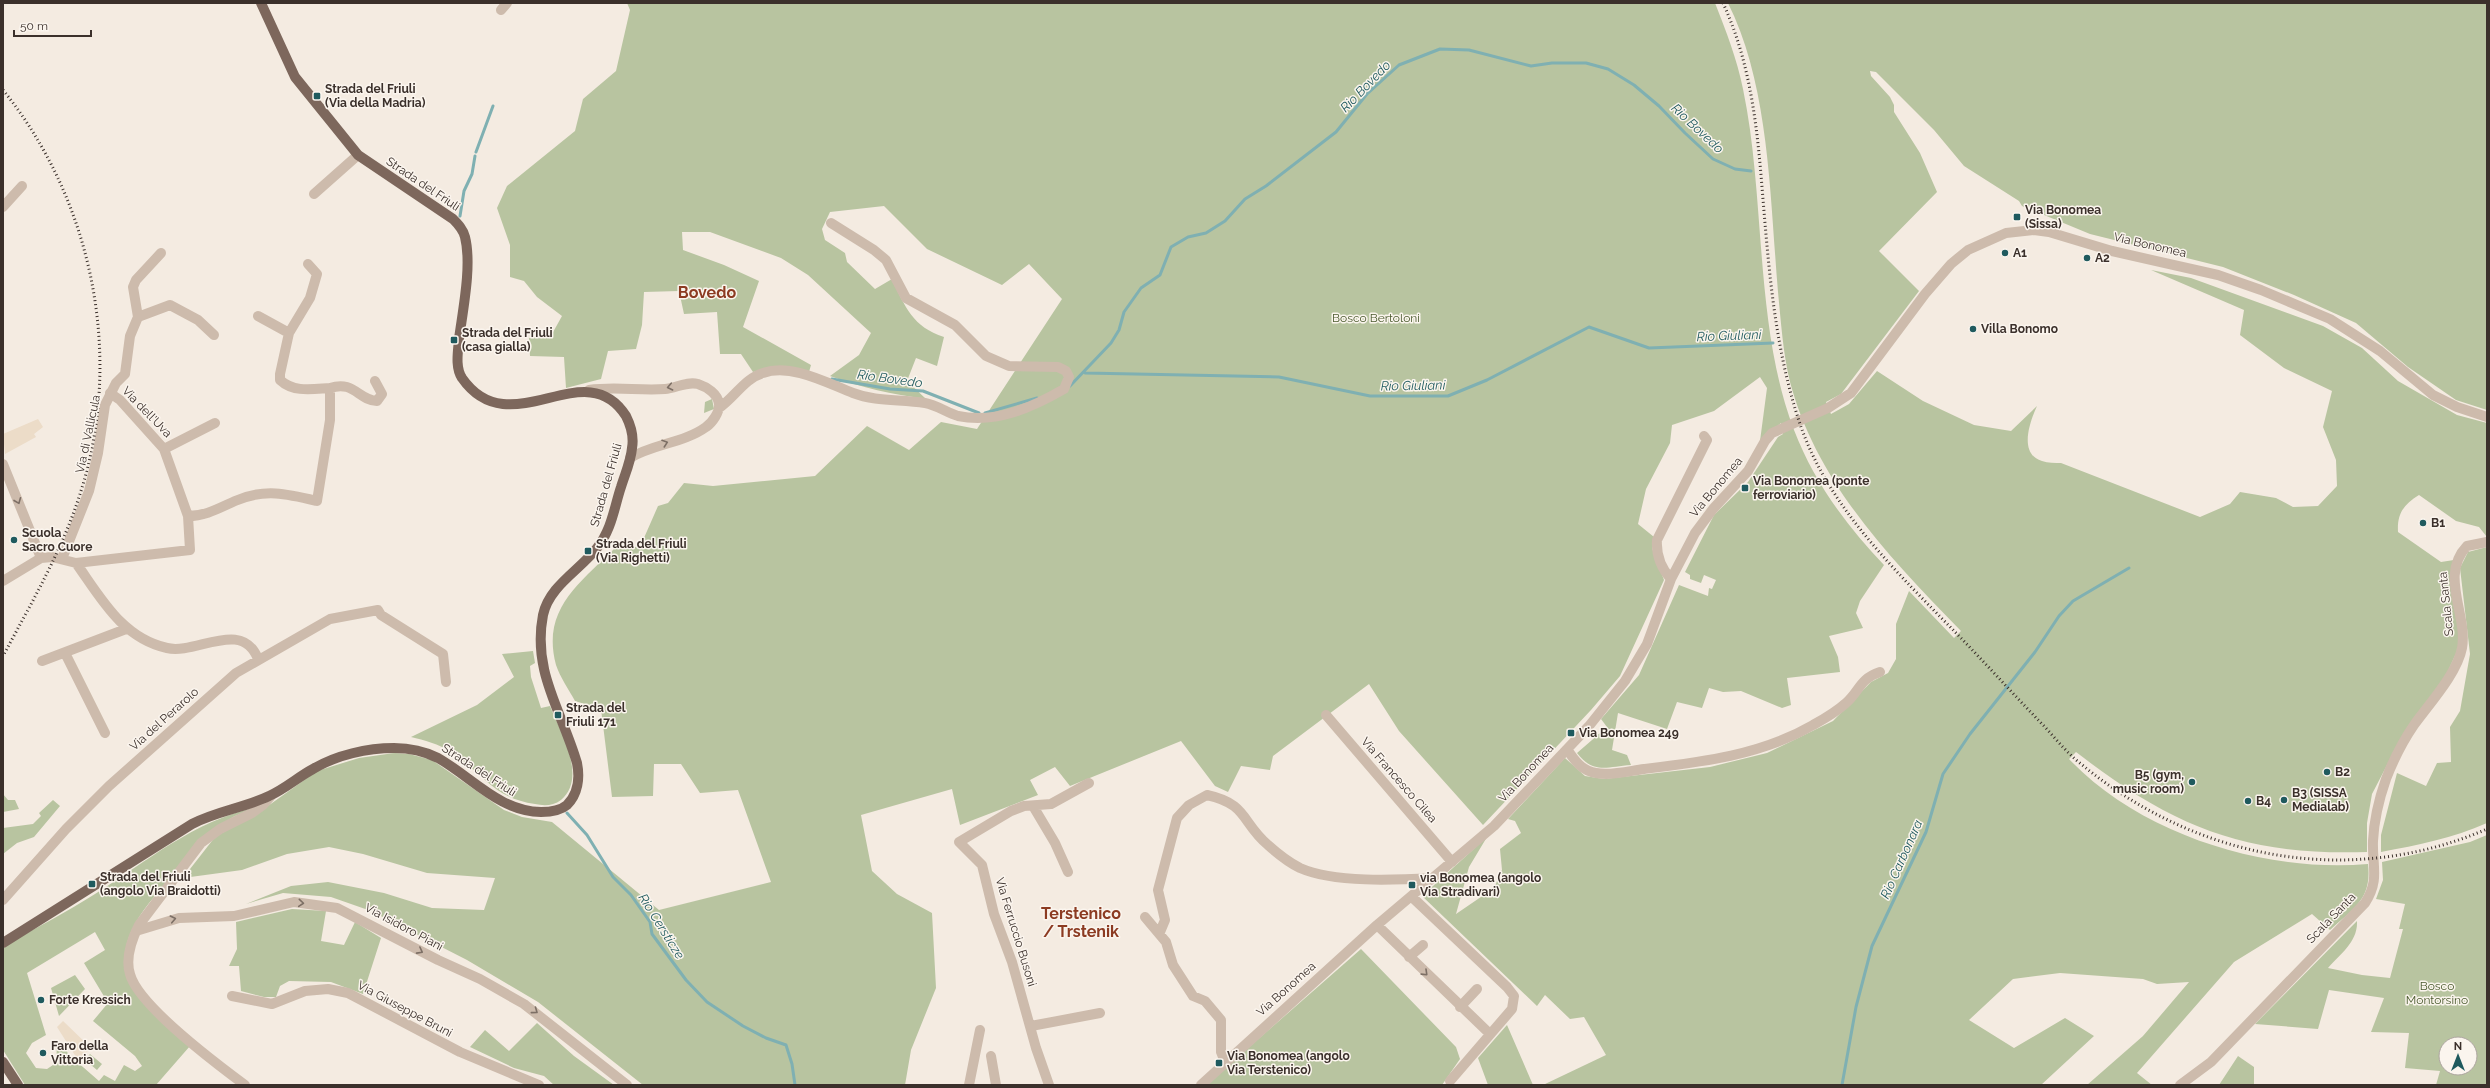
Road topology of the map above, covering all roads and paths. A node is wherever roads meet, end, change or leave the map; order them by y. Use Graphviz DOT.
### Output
graph roads {
  1 [pos="261,3"];
  2 [pos="358,155"];
  3 [pos="22,186"];
  4 [pos="314,194"];
  5 [pos="3,208"];
  6 [pos="831,223"];
  7 [pos="161,253"];
  8 [pos="308,264"];
  9 [pos="258,316"];
  10 [pos="138,317"];
  11 [pos="289,333"];
  12 [pos="214,335"];
  13 [pos="375,381"];
  14 [pos="330,388"];
  15 [pos="589,390"];
  16 [pos="110,393"];
  17 [pos="719,408"];
  18 [pos="2487,417"];
  19 [pos="215,423"];
  20 [pos="1704,436"];
  21 [pos="164,450"];
  22 [pos="630,458"];
  23 [pos="3,464"];
  24 [pos="188,516"];
  25 [pos="2487,542"];
  26 [pos="41,558"];
  27 [pos="62,559"];
  28 [pos="76,563"];
  29 [pos="1671,579"];
  30 [pos="3,581"];
  31 [pos="126,629"];
  32 [pos="65,653"];
  33 [pos="258,660"];
  34 [pos="42,661"];
  35 [pos="1880,672"];
  36 [pos="446,682"];
  37 [pos="1326,715"];
  38 [pos="104,733"];
  39 [pos="1567,749"];
  40 [pos="1089,783"];
  41 [pos="271,796"];
  42 [pos="1033,806"];
  43 [pos="1452,862"];
  44 [pos="1068,872"];
  45 [pos="1433,878"];
  46 [pos="1412,897"];
  47 [pos="3,900"];
  48 [pos="1145,917"];
  49 [pos="1377,925"];
  50 [pos="136,931"];
  51 [pos="1160,932"];
  52 [pos="3,943"];
  53 [pos="1424,945"];
  54 [pos="1409,957"];
  55 [pos="1477,989"];
  56 [pos="232,996"];
  57 [pos="1460,1007"];
  58 [pos="1100,1013"];
  59 [pos="1031,1026"];
  60 [pos="980,1030"];
  61 [pos="1490,1034"];
  62 [pos="991,1056"];
  63 [pos="3,1062"];
  64 [pos="1226,1062"];
  65 [pos="1450,1081"];
  66 [pos="18,1085"];
  67 [pos="245,1085"];
  68 [pos="539,1085"];
  69 [pos="627,1085"];
  70 [pos="969,1085"];
  71 [pos="996,1085"];
  72 [pos="1049,1085"];
  73 [pos="1201,1085"];
  74 [pos="2180,1085"];
  1 -- 2 [label="main road, Strada del Friuli"];
  2 -- 4 [label="street"];
  2 -- 15 [label="main road, Strada del Friuli"];
  3 -- 5 [label="street"];
  6 -- 17 [label="street"];
  7 -- 10 [label="street"];
  8 -- 11 [label="street"];
  9 -- 11 [label="street"];
  10 -- 12 [label="street"];
  10 -- 16 [label="street, Via di Vallicula"];
  11 -- 14 [label="street"];
  13 -- 14 [label="street"];
  14 -- 24 [label="street"];
  17 -- 15 [label="street, one-way"];
  15 -- 22 [label="main road, Strada del Friuli"];
  16 -- 21 [label="street, Via dell'Uva"];
  16 -- 27 [label="street, Via di Vallicula"];
  22 -- 17 [label="street, one-way"];
  18 -- 29 [label="street, Via Bonomea"];
  19 -- 21 [label="street, Via dell'Uva"];
  20 -- 29 [label="street"];
  21 -- 24 [label="street, Via dell'Uva"];
  22 -- 41 [label="main road, Strada del Friuli"];
  23 -- 26 [label="street, one-way"];
  24 -- 28 [label="street, Via dell'Uva"];
  25 -- 74 [label="street, Scala Santa"];
  26 -- 27 [label="street"];
  26 -- 30 [label="street"];
  27 -- 28 [label="street"];
  28 -- 31 [label="street"];
  29 -- 39 [label="street, Via Bonomea"];
  31 -- 32 [label="street"];
  31 -- 33 [label="street"];
  32 -- 34 [label="street"];
  32 -- 38 [label="street"];
  33 -- 36 [label="street, Via del Perarolo"];
  33 -- 47 [label="street, Via del Perarolo"];
  35 -- 39 [label="street"];
  37 -- 43 [label="street, Via Francesco Cilea"];
  39 -- 43 [label="street, Via Bonomea"];
  40 -- 42 [label="street, Via Ferruccio Busoni"];
  41 -- 50 [label="street"];
  41 -- 52 [label="main road, Strada del Friuli"];
  42 -- 44 [label="street"];
  42 -- 59 [label="street, Via Ferruccio Busoni"];
  43 -- 45 [label="street, Via Bonomea"];
  45 -- 46 [label="street, Via Bonomea"];
  45 -- 51 [label="street"];
  46 -- 49 [label="street, Via Bonomea"];
  46 -- 61 [label="street"];
  48 -- 51 [label="street"];
  49 -- 54 [label="street"];
  49 -- 64 [label="street, Via Bonomea"];
  50 -- 67 [label="street"];
  50 -- 69 [label="street, Via Isidoro Piani, one-way"];
  51 -- 64 [label="street"];
  53 -- 54 [label="street"];
  54 -- 57 [label="street, one-way"];
  55 -- 57 [label="street"];
  56 -- 68 [label="street, Via Giuseppe Bruni"];
  57 -- 61 [label="street"];
  58 -- 59 [label="street"];
  59 -- 72 [label="street, Via Ferruccio Busoni"];
  60 -- 70 [label="street"];
  61 -- 65 [label="street"];
  62 -- 71 [label="street"];
  63 -- 66 [label="main road"];
  64 -- 73 [label="street, Via Bonomea"];
}
